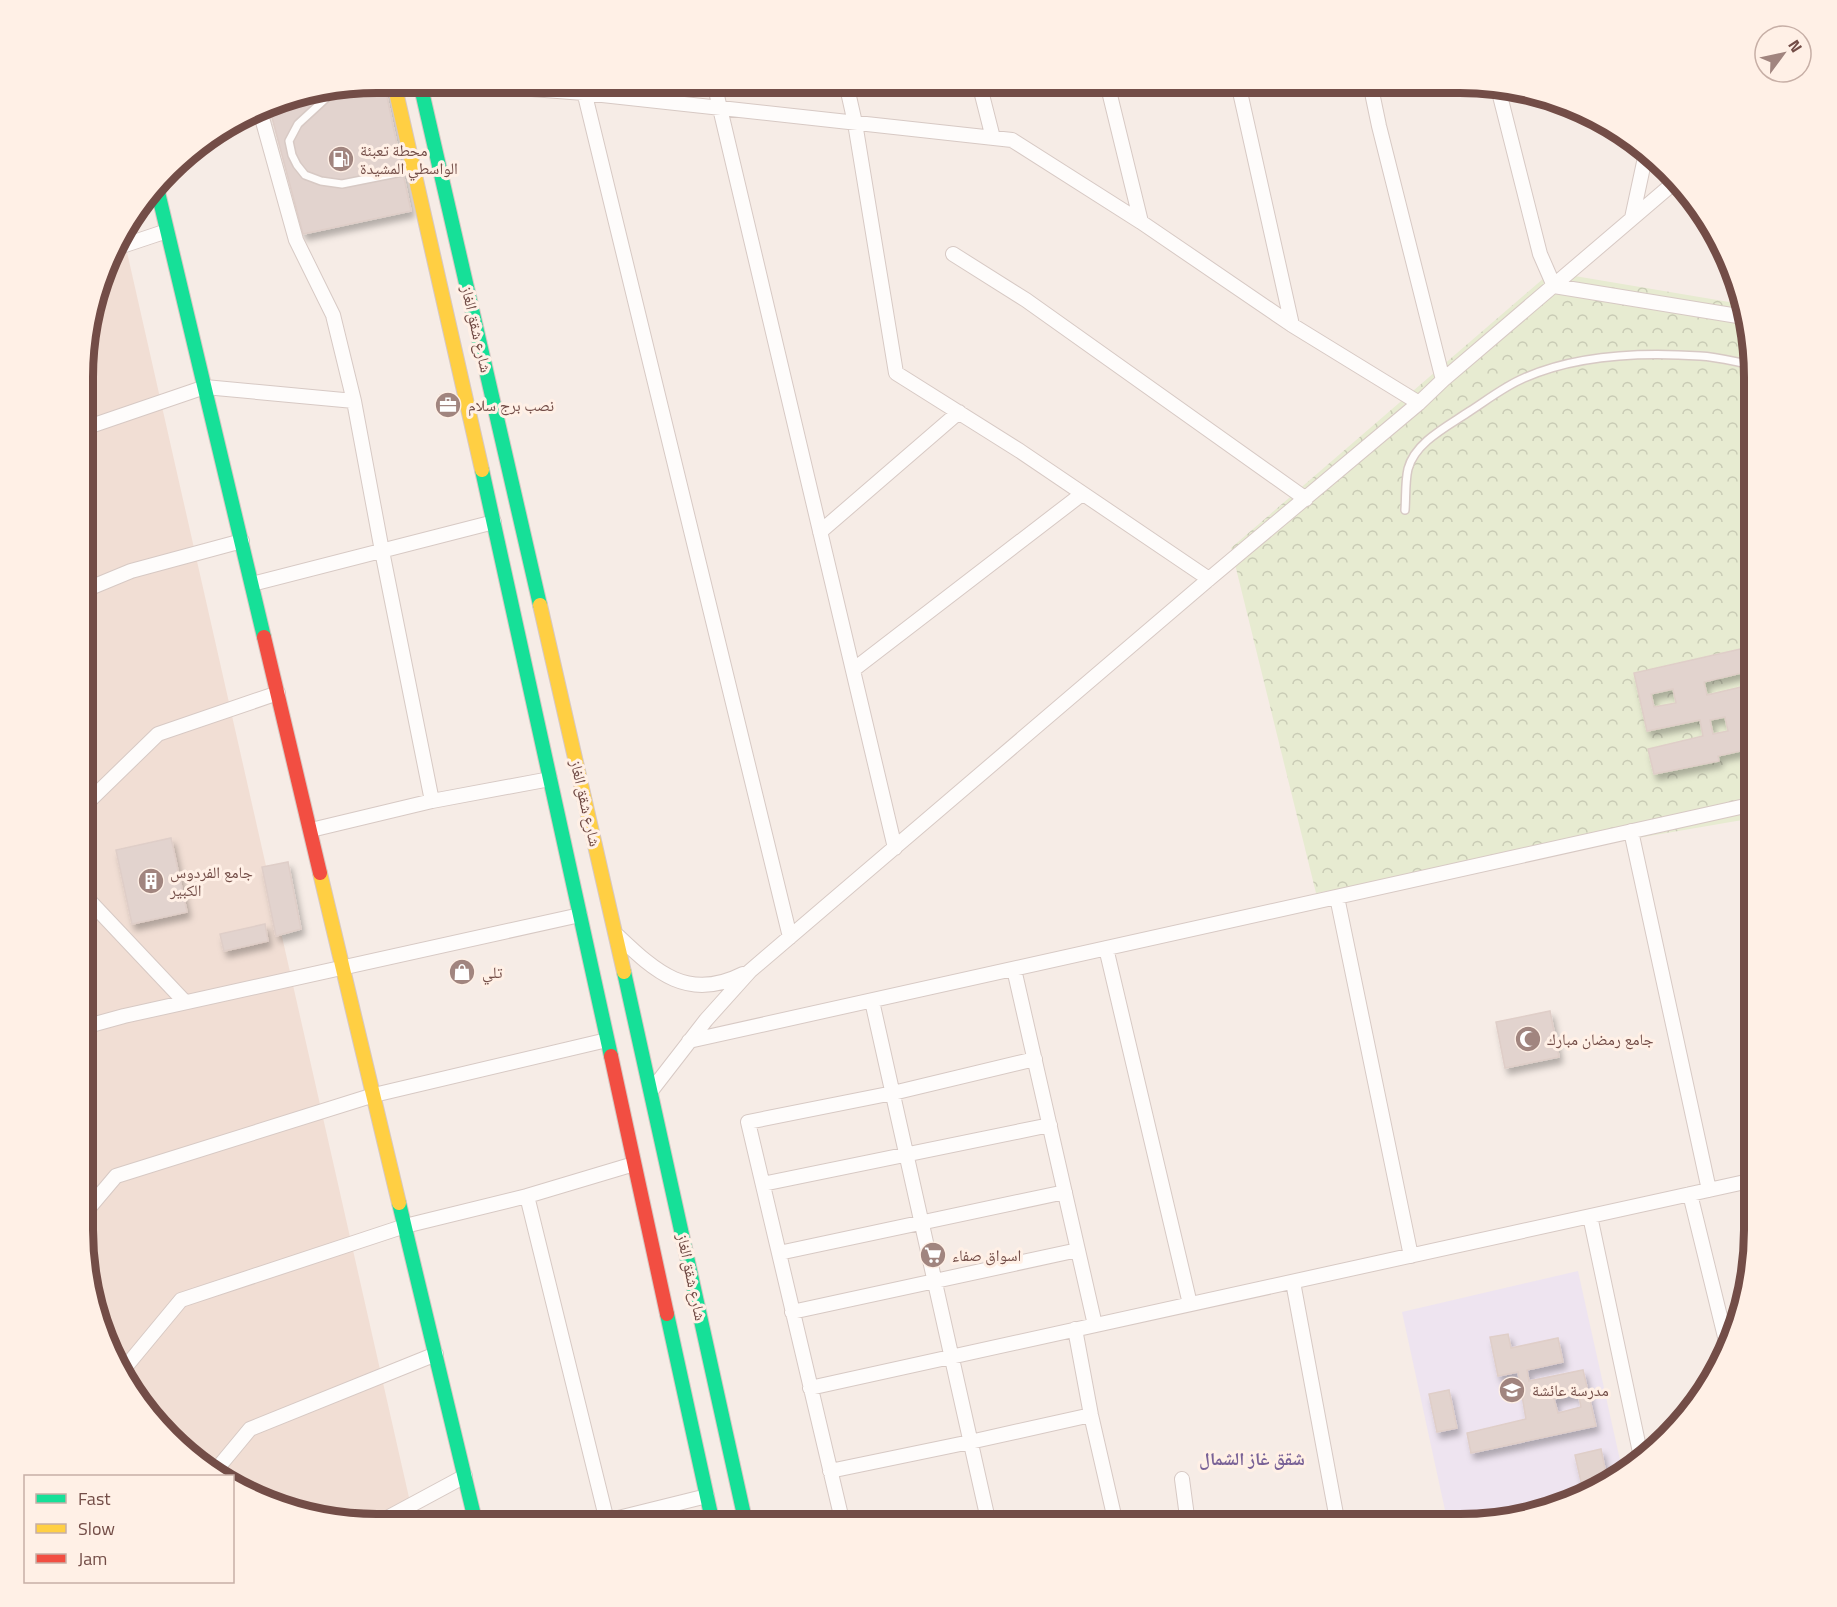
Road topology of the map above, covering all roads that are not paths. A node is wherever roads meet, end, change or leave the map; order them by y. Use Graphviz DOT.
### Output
graph roads {
  1 [pos="397,93"];
  2 [pos="422,93"];
  3 [pos="584,93"];
  4 [pos="616,93"];
  5 [pos="716,93"];
  6 [pos="848,93"];
  7 [pos="982,93"];
  8 [pos="1109,93"];
  9 [pos="1240,93"];
  10 [pos="1372,93"];
  11 [pos="1500,95"];
  12 [pos="326,97"];
  13 [pos="323,100"];
  14 [pos="720,109"];
  15 [pos="262,118"];
  16 [pos="855,123"];
  17 [pos="993,138"];
  18 [pos="1644,162"];
  19 [pos="414,169"];
  20 [pos="1670,186"];
  21 [pos="159,196"];
  22 [pos="1632,218"];
  23 [pos="1141,222"];
  24 [pos="167,231"];
  25 [pos="126,245"];
  26 [pos="953,254"];
  27 [pos="1554,286"];
  28 [pos="1737,316"];
  29 [pos="1292,325"];
  30 [pos="1743,362"];
  31 [pos="1443,380"];
  32 [pos="205,387"];
  33 [pos="354,401"];
  34 [pos="1419,403"];
  35 [pos="959,412"];
  36 [pos="93,425"];
  37 [pos="1082,494"];
  38 [pos="1306,499"];
  39 [pos="1405,510"];
  40 [pos="494,522"];
  41 [pos="820,532"];
  42 [pos="242,541"];
  43 [pos="382,551"];
  44 [pos="1209,579"];
  45 [pos="252,584"];
  46 [pos="93,587"];
  47 [pos="853,670"];
  48 [pos="544,685"];
  49 [pos="278,693"];
  50 [pos="550,779"];
  51 [pos="93,797"];
  52 [pos="432,801"];
  53 [pos="1744,806"];
  54 [pos="311,830"];
  55 [pos="1631,831"];
  56 [pos="895,848"];
  57 [pos="1337,897"];
  58 [pos="93,905"];
  59 [pos="580,915"];
  60 [pos="616,934"];
  61 [pos="790,937"];
  62 [pos="1106,948"];
  63 [pos="343,967"];
  64 [pos="1014,969"];
  65 [pos="750,971"];
  66 [pos="872,1001"];
  67 [pos="185,1002"];
  68 [pos="93,1025"];
  69 [pos="607,1040"];
  70 [pos="689,1041"];
  71 [pos="1035,1059"];
  72 [pos="651,1091"];
  73 [pos="893,1094"];
  74 [pos="374,1095"];
  75 [pos="1050,1125"];
  76 [pos="906,1155"];
  77 [pos="634,1164"];
  78 [pos="1744,1182"];
  79 [pos="763,1184"];
  80 [pos="1709,1190"];
  81 [pos="1065,1192"];
  82 [pos="1690,1194"];
  83 [pos="527,1196"];
  84 [pos="93,1203"];
  85 [pos="1590,1216"];
  86 [pos="921,1223"];
  87 [pos="405,1226"];
  88 [pos="1078,1250"];
  89 [pos="779,1254"];
  90 [pos="1411,1256"];
  91 [pos="935,1281"];
  92 [pos="1293,1282"];
  93 [pos="1190,1304"];
  94 [pos="792,1312"];
  95 [pos="1095,1325"];
  96 [pos="1075,1329"];
  97 [pos="1724,1333"];
  98 [pos="436,1353"];
  99 [pos="952,1357"];
  100 [pos="127,1365"];
  101 [pos="810,1388"];
  102 [pos="1091,1415"];
  103 [pos="970,1442"];
  104 [pos="1640,1449"];
  105 [pos="219,1466"];
  106 [pos="830,1471"];
  107 [pos="465,1476"];
  108 [pos="1182,1479"];
  109 [pos="707,1496"];
  110 [pos="395,1514"];
  111 [pos="474,1514"];
  112 [pos="599,1514"];
  113 [pos="636,1514"];
  114 [pos="711,1514"];
  115 [pos="744,1514"];
  116 [pos="841,1514"];
  117 [pos="987,1514"];
  118 [pos="1114,1514"];
  119 [pos="1187,1514"];
  120 [pos="1336,1514"];
  1 -- 19 [label="main road, شارع شقق الغاز"];
  2 -- 48 [label="main road, شارع شقق الغاز"];
  3 -- 61 [label="street"];
  4 -- 14 [label="street"];
  5 -- 14 [label="street"];
  6 -- 16 [label="street"];
  7 -- 17 [label="street"];
  8 -- 23 [label="street"];
  9 -- 29 [label="street"];
  10 -- 31 [label="street"];
  11 -- 27 [label="street"];
  12 -- 13 [label="lane"];
  13 -- 19 [label="lane"];
  14 -- 16 [label="street"];
  14 -- 41 [label="street"];
  15 -- 33 [label="street"];
  16 -- 17 [label="street"];
  16 -- 35 [label="street"];
  17 -- 23 [label="street"];
  18 -- 22 [label="street"];
  19 -- 40 [label="main road, شارع شقق الغاز"];
  20 -- 22 [label="street"];
  21 -- 24 [label="main road"];
  22 -- 27 [label="street"];
  23 -- 29 [label="street"];
  24 -- 25 [label="street"];
  24 -- 32 [label="main road"];
  26 -- 38 [label="street"];
  27 -- 28 [label="street"];
  27 -- 31 [label="street"];
  29 -- 34 [label="street"];
  30 -- 39 [label="lane"];
  31 -- 34 [label="street"];
  32 -- 33 [label="street"];
  32 -- 36 [label="street"];
  32 -- 42 [label="main road"];
  33 -- 43 [label="street"];
  34 -- 38 [label="street"];
  35 -- 37 [label="street"];
  35 -- 41 [label="street"];
  37 -- 44 [label="street"];
  37 -- 47 [label="street"];
  38 -- 44 [label="street"];
  40 -- 43 [label="street"];
  40 -- 48 [label="main road, شارع شقق الغاز"];
  41 -- 47 [label="street"];
  42 -- 45 [label="main road"];
  42 -- 46 [label="street"];
  43 -- 45 [label="street"];
  43 -- 52 [label="street"];
  44 -- 56 [label="street"];
  45 -- 49 [label="main road"];
  47 -- 56 [label="street"];
  48 -- 50 [label="main road, شارع شقق الغاز"];
  48 -- 60 [label="main road, شارع شقق الغاز"];
  49 -- 51 [label="street"];
  49 -- 54 [label="main road"];
  50 -- 52 [label="street"];
  50 -- 59 [label="main road, شارع شقق الغاز"];
  52 -- 54 [label="street"];
  53 -- 55 [label="street"];
  54 -- 63 [label="main road"];
  55 -- 57 [label="street"];
  55 -- 80 [label="street"];
  56 -- 61 [label="street"];
  57 -- 62 [label="street"];
  57 -- 90 [label="street"];
  58 -- 67 [label="street"];
  59 -- 63 [label="street"];
  59 -- 69 [label="main road, شارع شقق الغاز"];
  60 -- 65 [label="street"];
  60 -- 72 [label="main road, شارع شقق الغاز"];
  61 -- 65 [label="street"];
  62 -- 64 [label="street"];
  62 -- 93 [label="street"];
  63 -- 67 [label="street"];
  63 -- 74 [label="main road"];
  64 -- 66 [label="street"];
  64 -- 71 [label="street"];
  65 -- 70 [label="street"];
  66 -- 70 [label="street"];
  66 -- 73 [label="street"];
  67 -- 68 [label="street"];
  69 -- 74 [label="street"];
  69 -- 77 [label="main road, شارع شقق الغاز"];
  70 -- 72 [label="street"];
  71 -- 73 [label="street"];
  71 -- 75 [label="street"];
  72 -- 115 [label="main road, شارع شقق الغاز"];
  73 -- 76 [label="street"];
  73 -- 79 [label="street"];
  74 -- 84 [label="street"];
  74 -- 87 [label="main road"];
  75 -- 76 [label="street"];
  75 -- 81 [label="street"];
  76 -- 79 [label="street"];
  76 -- 86 [label="street"];
  77 -- 83 [label="street"];
  77 -- 109 [label="main road, شارع شقق الغاز"];
  78 -- 80 [label="street"];
  79 -- 89 [label="street"];
  80 -- 82 [label="street"];
  81 -- 86 [label="street"];
  81 -- 88 [label="street"];
  82 -- 85 [label="street"];
  82 -- 97 [label="street"];
  83 -- 87 [label="street"];
  83 -- 112 [label="street"];
  85 -- 90 [label="street"];
  85 -- 104 [label="street"];
  86 -- 89 [label="street"];
  86 -- 91 [label="street"];
  87 -- 98 [label="main road"];
  87 -- 100 [label="street"];
  88 -- 91 [label="street"];
  88 -- 95 [label="street"];
  89 -- 94 [label="street"];
  90 -- 92 [label="street"];
  91 -- 94 [label="street"];
  91 -- 99 [label="street"];
  92 -- 93 [label="street"];
  92 -- 120 [label="street"];
  93 -- 95 [label="street"];
  94 -- 101 [label="street"];
  95 -- 96 [label="street"];
  96 -- 99 [label="street"];
  96 -- 102 [label="street"];
  98 -- 105 [label="street"];
  98 -- 107 [label="main road"];
  99 -- 101 [label="street"];
  99 -- 103 [label="street"];
  101 -- 106 [label="street"];
  102 -- 103 [label="street"];
  102 -- 118 [label="street"];
  103 -- 106 [label="street"];
  103 -- 117 [label="street"];
  106 -- 116 [label="street"];
  107 -- 110 [label="street"];
  107 -- 111 [label="main road"];
  108 -- 119 [label="street"];
  109 -- 113 [label="street"];
  109 -- 114 [label="main road, شارع شقق الغاز"];
}
